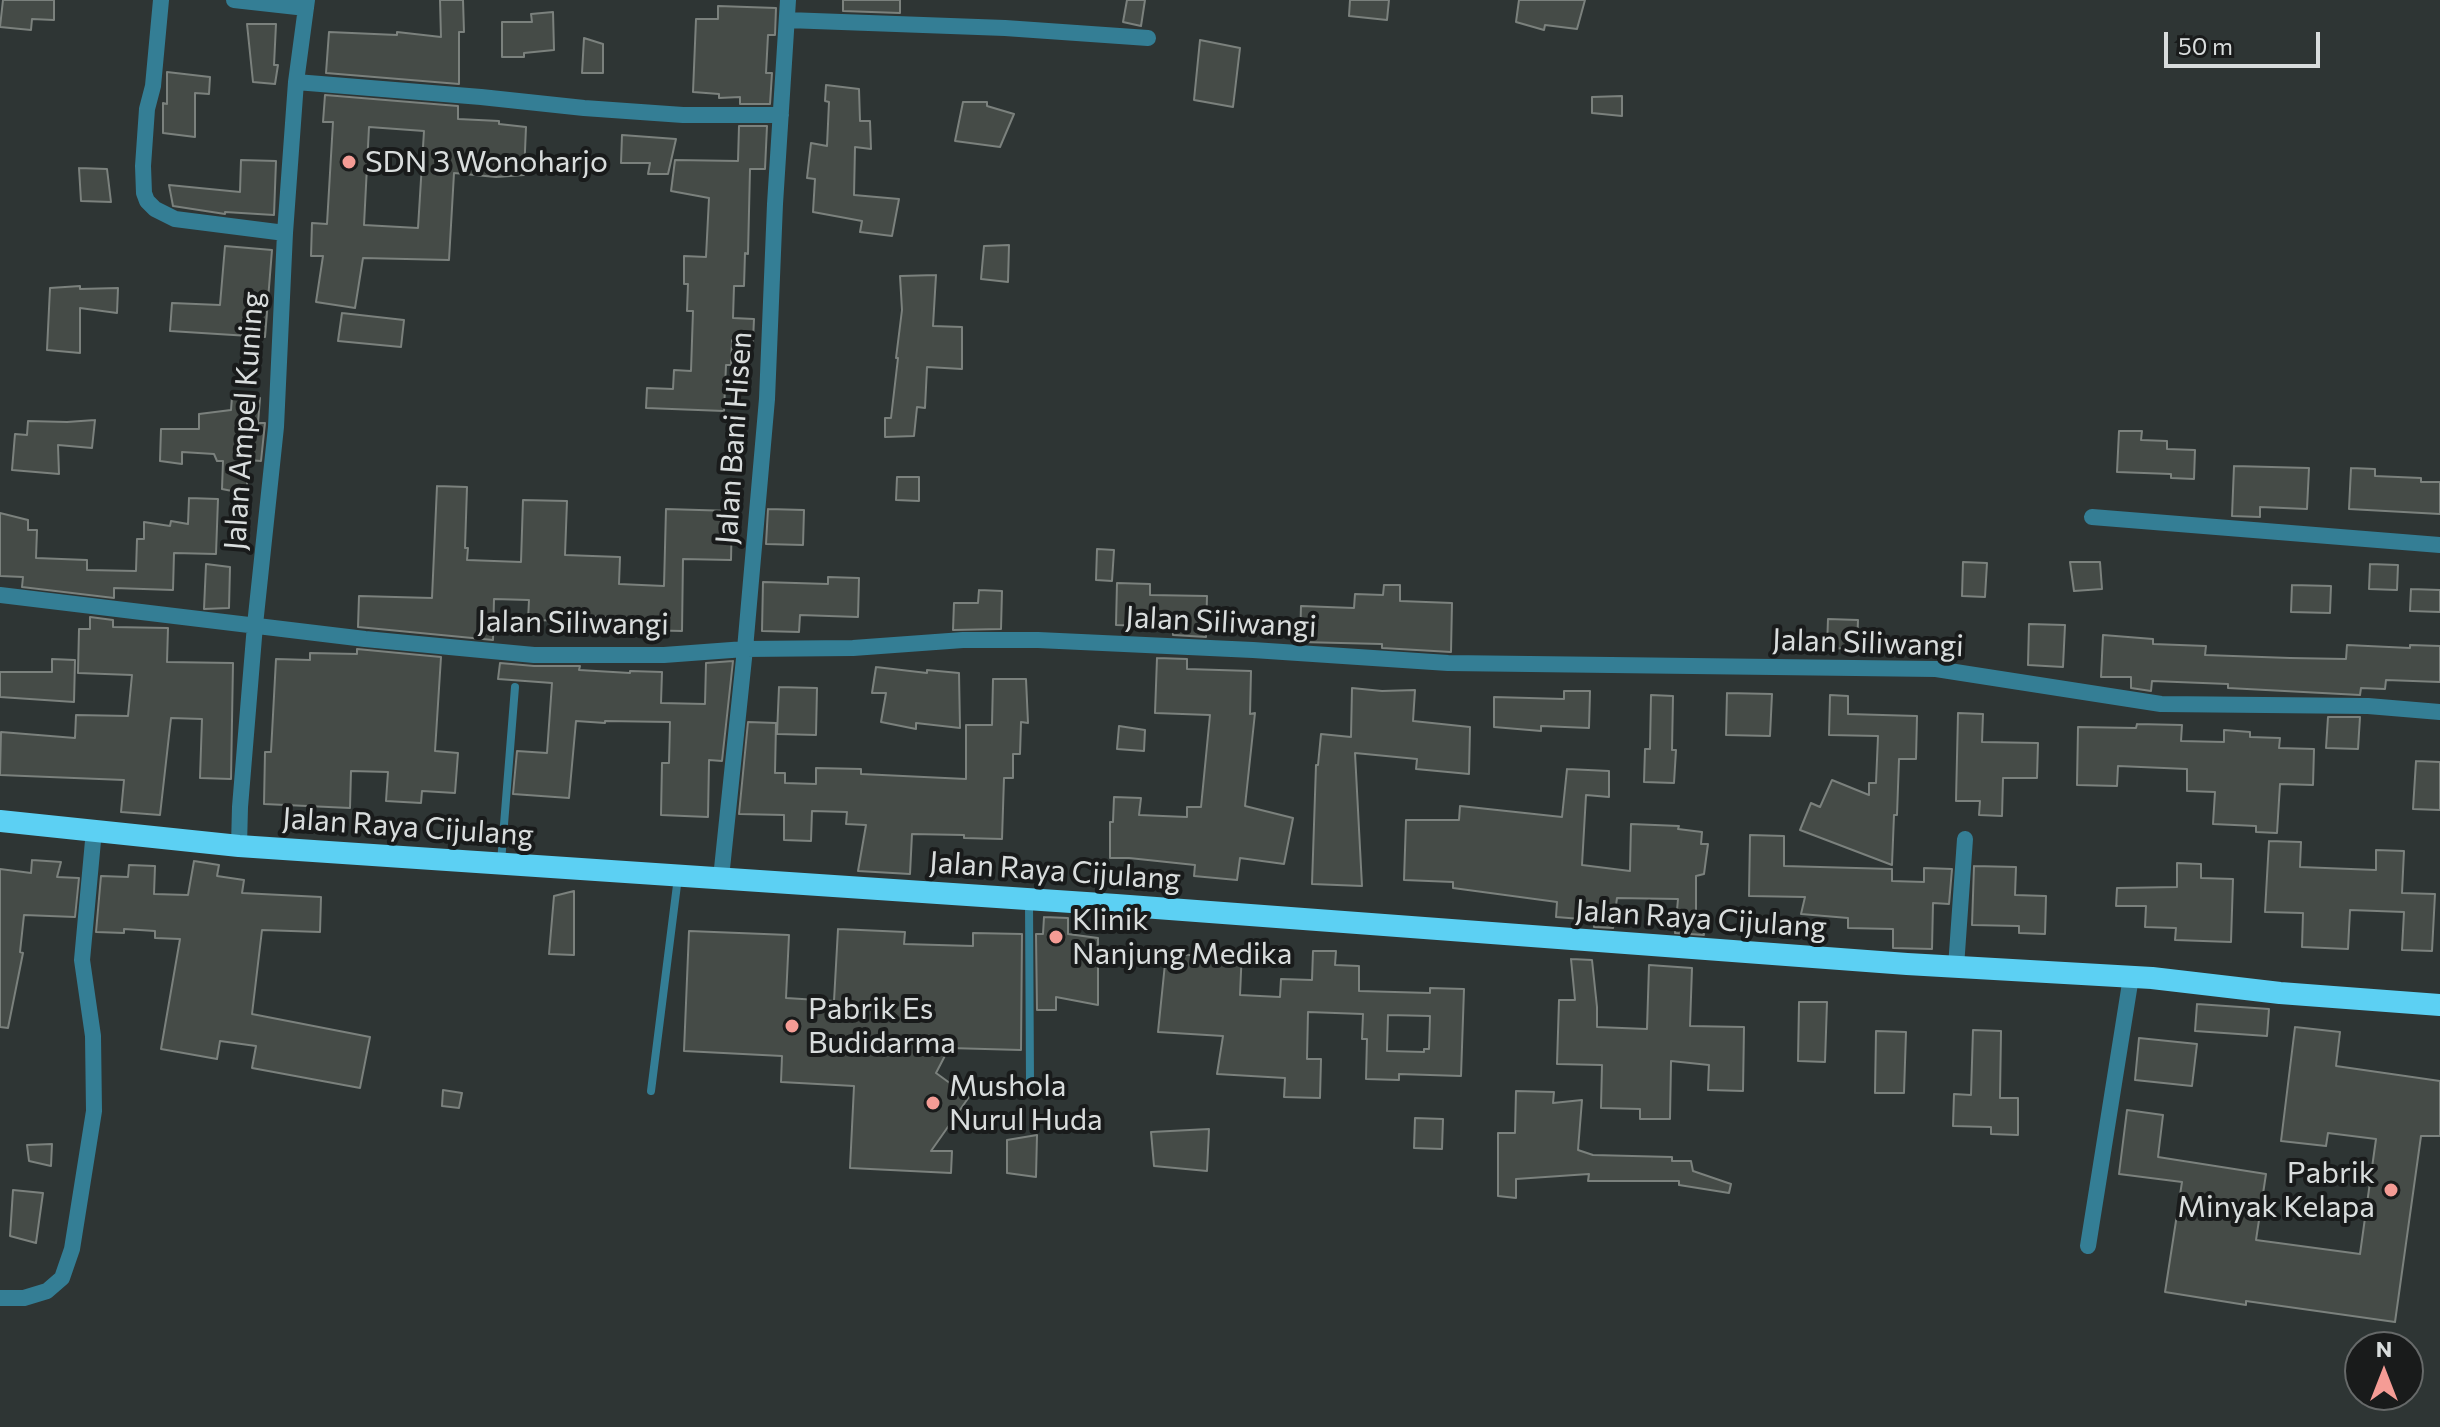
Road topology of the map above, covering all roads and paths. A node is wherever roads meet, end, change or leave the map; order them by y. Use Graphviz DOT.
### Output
graph roads {
  1 [pos="161,0"];
  2 [pos="234,0"];
  3 [pos="788,0"];
  4 [pos="307,4"];
  5 [pos="787,20"];
  6 [pos="1148,38"];
  7 [pos="296,82"];
  8 [pos="781,115"];
  9 [pos="285,233"];
  10 [pos="2092,517"];
  11 [pos="2440,545"];
  12 [pos="0,595"];
  13 [pos="255,625"];
  14 [pos="745,649"];
  15 [pos="515,687"];
  16 [pos="2440,712"];
  17 [pos="0,821"];
  18 [pos="94,830"];
  19 [pos="1965,839"];
  20 [pos="239,846"];
  21 [pos="501,863"];
  22 [pos="678,875"];
  23 [pos="721,878"];
  24 [pos="1029,899"];
  25 [pos="1956,967"];
  26 [pos="2131,977"];
  27 [pos="2440,1005"];
  28 [pos="1030,1082"];
  29 [pos="651,1091"];
  30 [pos="2088,1246"];
  31 [pos="0,1298"];
  1 -- 9 [label="street"];
  2 -- 4 [label="street"];
  3 -- 5 [label="street, Jalan Bani Hisen"];
  4 -- 7 [label="street, Jalan Ampel Kuning"];
  5 -- 6 [label="street"];
  5 -- 8 [label="street, Jalan Bani Hisen"];
  7 -- 8 [label="street"];
  7 -- 9 [label="street, Jalan Ampel Kuning"];
  8 -- 14 [label="street, Jalan Bani Hisen"];
  9 -- 13 [label="street, Jalan Ampel Kuning"];
  10 -- 11 [label="street"];
  12 -- 13 [label="street, Jalan Siliwangi"];
  13 -- 14 [label="street, Jalan Siliwangi"];
  13 -- 20 [label="street, Jalan Ampel Kuning"];
  14 -- 16 [label="street, Jalan Siliwangi"];
  14 -- 23 [label="street, Jalan Bani Hisen"];
  15 -- 21 [label="lane"];
  17 -- 18 [label="highway, Jalan Raya Cijulang"];
  18 -- 20 [label="highway, Jalan Raya Cijulang"];
  18 -- 31 [label="street"];
  19 -- 25 [label="street"];
  20 -- 21 [label="highway, Jalan Raya Cijulang"];
  21 -- 22 [label="highway, Jalan Raya Cijulang"];
  22 -- 23 [label="highway, Jalan Raya Cijulang"];
  22 -- 29 [label="lane"];
  23 -- 24 [label="highway, Jalan Raya Cijulang"];
  24 -- 25 [label="highway, Jalan Raya Cijulang"];
  24 -- 28 [label="lane"];
  25 -- 26 [label="highway, Jalan Raya Cijulang"];
  26 -- 27 [label="highway, Jalan Raya Cijulang"];
  26 -- 30 [label="street"];
}
